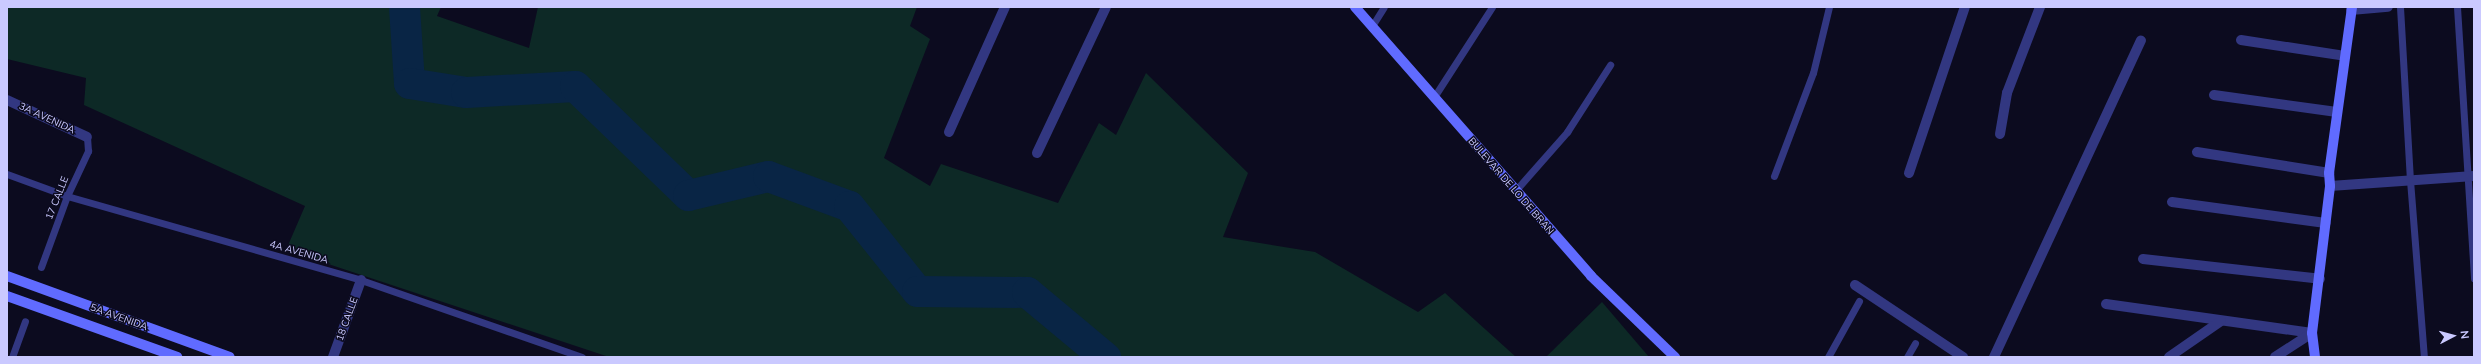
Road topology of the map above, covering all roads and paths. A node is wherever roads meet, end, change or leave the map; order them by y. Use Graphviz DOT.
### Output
graph roads {
  1 [pos="1005,7"];
  2 [pos="1106,7"];
  3 [pos="1355,7"];
  4 [pos="1384,7"];
  5 [pos="1492,7"];
  6 [pos="1829,7"];
  7 [pos="1966,7"];
  8 [pos="2040,7"];
  9 [pos="2388,7"];
  10 [pos="2400,7"];
  11 [pos="2456,7"];
  12 [pos="2352,9"];
  13 [pos="1372,26"];
  14 [pos="2241,40"];
  15 [pos="2141,41"];
  16 [pos="2345,56"];
  17 [pos="1610,66"];
  18 [pos="2214,95"];
  19 [pos="1434,97"];
  20 [pos="7,100"];
  21 [pos="2337,112"];
  22 [pos="949,132"];
  23 [pos="2000,134"];
  24 [pos="87,137"];
  25 [pos="2197,152"];
  26 [pos="1037,153"];
  27 [pos="1910,173"];
  28 [pos="2329,173"];
  29 [pos="7,174"];
  30 [pos="1774,176"];
  31 [pos="2471,176"];
  32 [pos="2410,180"];
  33 [pos="2330,186"];
  34 [pos="1515,191"];
  35 [pos="67,196"];
  36 [pos="2172,202"];
  37 [pos="2326,223"];
  38 [pos="2143,259"];
  39 [pos="41,267"];
  40 [pos="7,276"];
  41 [pos="2474,278"];
  42 [pos="2320,279"];
  43 [pos="361,280"];
  44 [pos="1855,285"];
  45 [pos="7,296"];
  46 [pos="1859,301"];
  47 [pos="2106,304"];
  48 [pos="25,321"];
  49 [pos="2221,321"];
  50 [pos="2312,333"];
  51 [pos="1915,343"];
  52 [pos="12,357"];
  53 [pos="177,357"];
  54 [pos="230,357"];
  55 [pos="332,357"];
  56 [pos="582,357"];
  57 [pos="1675,357"];
  58 [pos="1828,357"];
  59 [pos="1907,357"];
  60 [pos="1963,357"];
  61 [pos="1994,357"];
  62 [pos="2169,357"];
  63 [pos="2275,357"];
  64 [pos="2315,357"];
  65 [pos="2424,357"];
  1 -- 22 [label="street"];
  2 -- 26 [label="street"];
  3 -- 13 [label="street, BULEVAR DE LO DE BRAN"];
  4 -- 13 [label="lane"];
  5 -- 19 [label="lane"];
  6 -- 30 [label="lane"];
  7 -- 27 [label="street"];
  8 -- 23 [label="street"];
  9 -- 12 [label="street"];
  10 -- 32 [label="lane"];
  11 -- 31 [label="lane"];
  12 -- 16 [label="street"];
  13 -- 19 [label="street, BULEVAR DE LO DE BRAN"];
  14 -- 16 [label="street"];
  15 -- 61 [label="street"];
  16 -- 21 [label="street"];
  17 -- 34 [label="lane"];
  18 -- 21 [label="street"];
  19 -- 34 [label="street, BULEVAR DE LO DE BRAN"];
  20 -- 24 [label="street, 3A AVENIDA"];
  21 -- 28 [label="street"];
  24 -- 35 [label="lane, 17 CALLE"];
  25 -- 28 [label="street"];
  28 -- 33 [label="street"];
  29 -- 35 [label="lane, 4A AVENIDA"];
  31 -- 32 [label="street"];
  31 -- 41 [label="lane"];
  32 -- 33 [label="street"];
  32 -- 65 [label="lane"];
  33 -- 37 [label="street"];
  34 -- 57 [label="street, BULEVAR DE LO DE BRAN"];
  35 -- 39 [label="lane, 17 CALLE"];
  35 -- 43 [label="lane, 4A AVENIDA"];
  36 -- 37 [label="street"];
  37 -- 42 [label="street"];
  38 -- 42 [label="street"];
  40 -- 54 [label="street, 5A AVENIDA"];
  42 -- 50 [label="street"];
  43 -- 55 [label="street, 18 CALLE"];
  43 -- 56 [label="lane, 4A AVENIDA"];
  44 -- 60 [label="street"];
  45 -- 53 [label="street, 5A AVENIDA"];
  46 -- 58 [label="lane"];
  47 -- 49 [label="street"];
  48 -- 52 [label="lane"];
  49 -- 50 [label="street"];
  49 -- 62 [label="street"];
  50 -- 63 [label="street"];
  50 -- 64 [label="street"];
  51 -- 59 [label="lane"];
}
